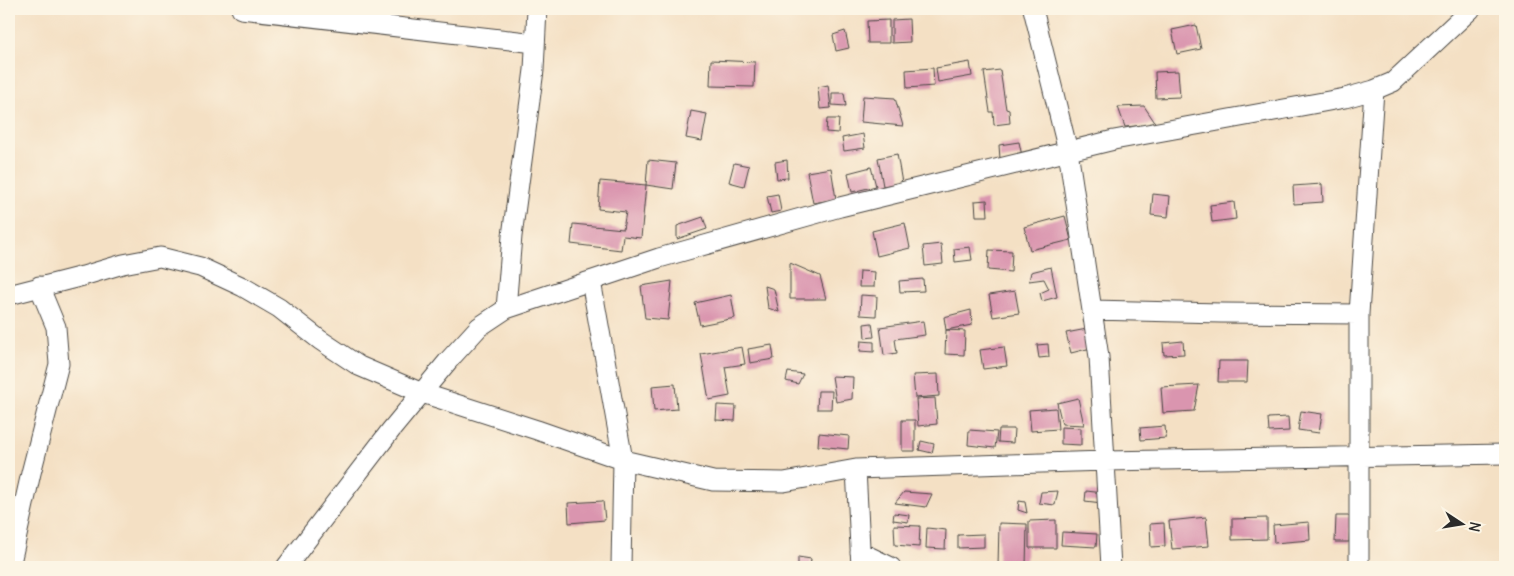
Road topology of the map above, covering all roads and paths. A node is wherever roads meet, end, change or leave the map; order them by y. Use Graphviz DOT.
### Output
graph roads {
  1 [pos="249,9"];
  2 [pos="537,9"];
  3 [pos="1033,9"];
  4 [pos="1471,9"];
  5 [pos="535,43"];
  6 [pos="1374,90"];
  7 [pos="1068,151"];
  8 [pos="591,281"];
  9 [pos="39,286"];
  10 [pos="9,295"];
  11 [pos="506,309"];
  12 [pos="1092,310"];
  13 [pos="1359,314"];
  14 [pos="422,392"];
  15 [pos="1505,454"];
  16 [pos="1359,458"];
  17 [pos="623,460"];
  18 [pos="1105,461"];
  19 [pos="856,469"];
  20 [pos="861,560"];
  21 [pos="10,567"];
  22 [pos="286,567"];
  23 [pos="621,567"];
  24 [pos="891,567"];
  25 [pos="1111,567"];
  26 [pos="1359,567"];
  1 -- 5 [label="street"];
  2 -- 5 [label="street"];
  3 -- 7 [label="street"];
  4 -- 6 [label="street"];
  5 -- 11 [label="street"];
  6 -- 7 [label="street"];
  6 -- 13 [label="street"];
  7 -- 8 [label="street"];
  7 -- 12 [label="street"];
  8 -- 11 [label="street"];
  8 -- 17 [label="street"];
  9 -- 10 [label="street"];
  9 -- 14 [label="street"];
  9 -- 21 [label="street"];
  11 -- 14 [label="street"];
  12 -- 13 [label="street"];
  12 -- 18 [label="street"];
  13 -- 16 [label="street"];
  14 -- 17 [label="street"];
  14 -- 22 [label="street"];
  15 -- 16 [label="street"];
  16 -- 18 [label="street"];
  16 -- 26 [label="street"];
  17 -- 19 [label="street"];
  17 -- 23 [label="street"];
  18 -- 19 [label="street"];
  18 -- 25 [label="street"];
  19 -- 20 [label="street"];
  20 -- 24 [label="street"];
}
